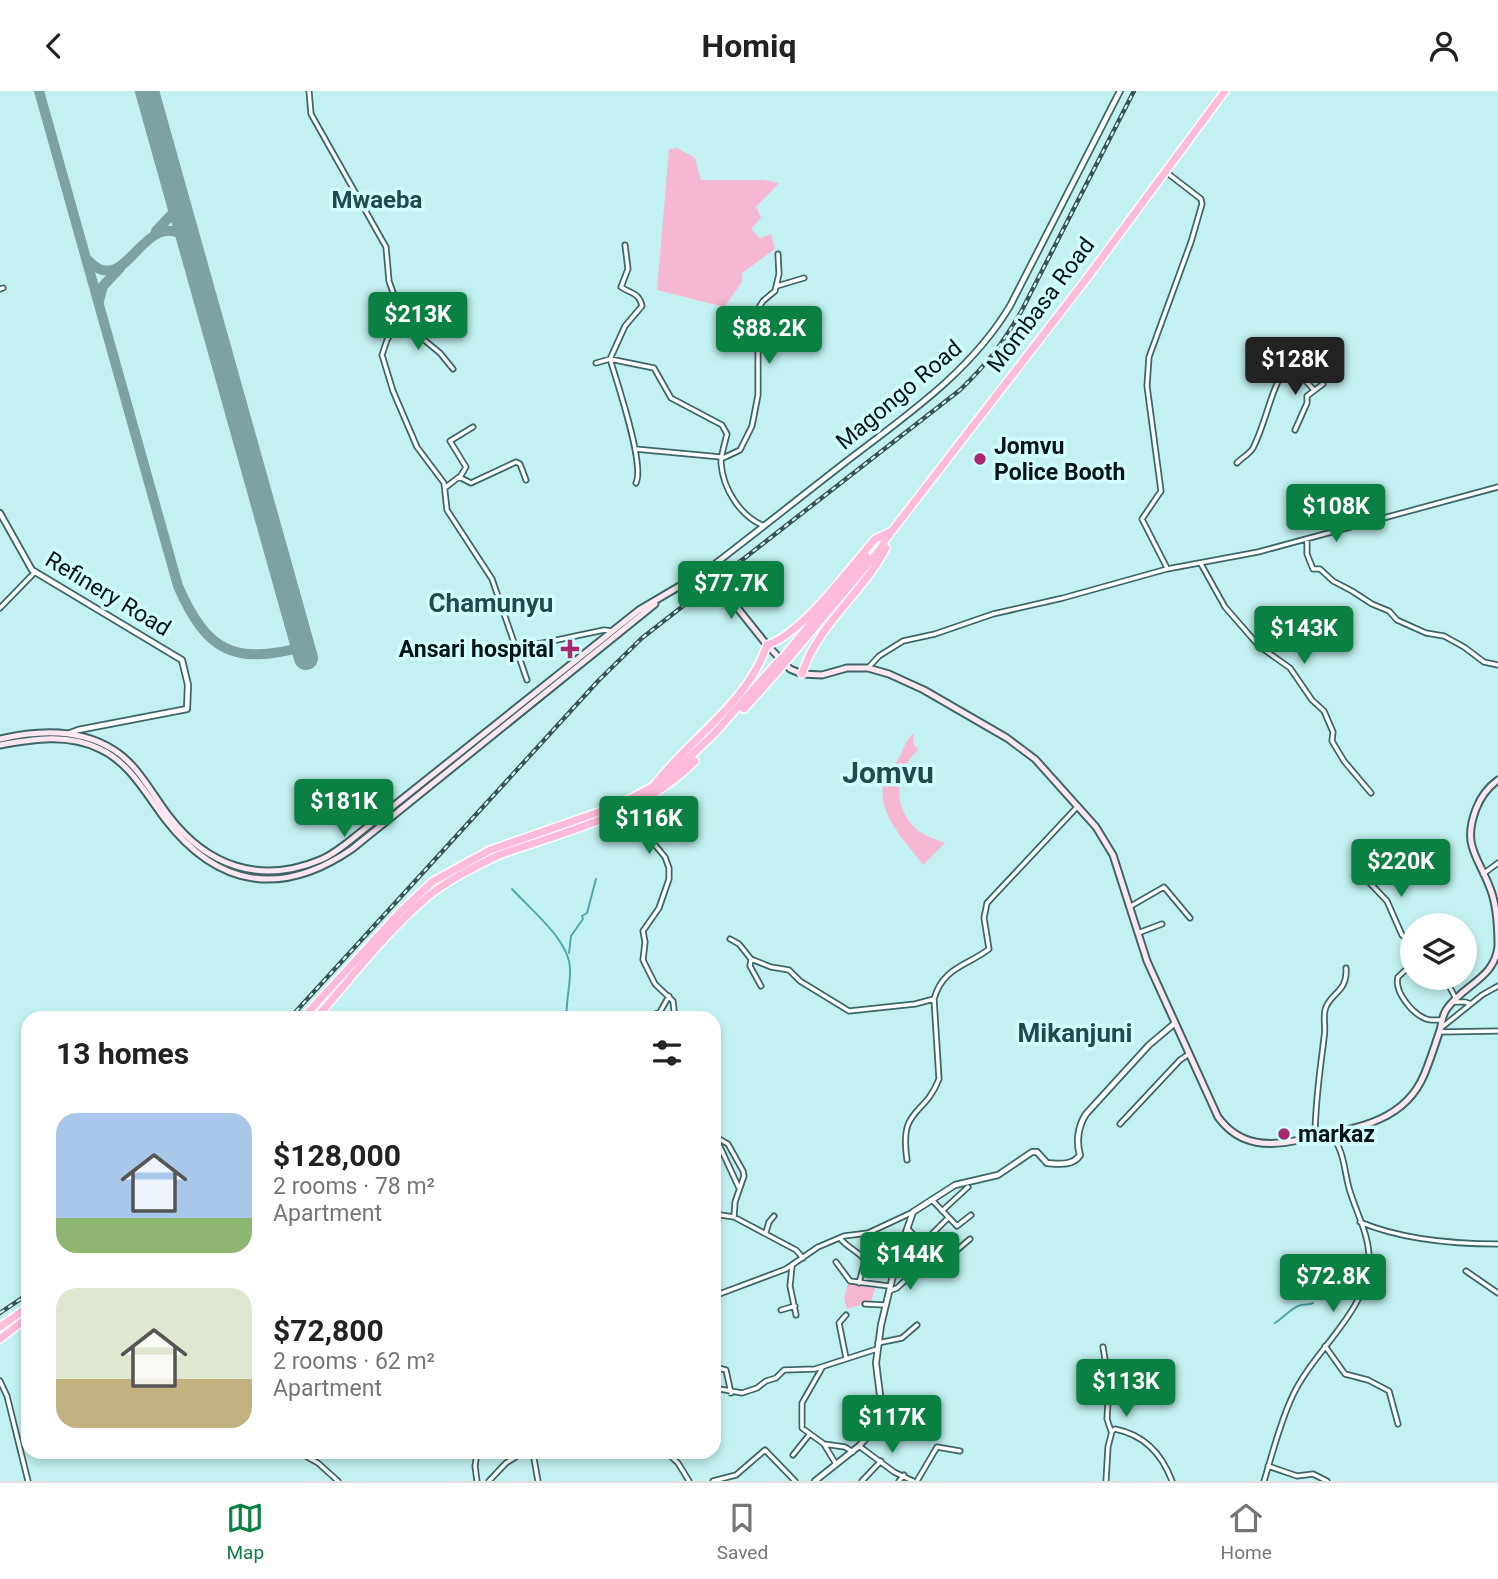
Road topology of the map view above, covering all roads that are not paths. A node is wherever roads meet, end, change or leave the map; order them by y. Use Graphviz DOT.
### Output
graph roads {
  1 [pos="309,91"];
  2 [pos="1120,91"];
  3 [pos="1225,91"];
  4 [pos="1166,172"];
  5 [pos="625,245"];
  6 [pos="778,254"];
  7 [pos="804,278"];
  8 [pos="777,286"];
  9 [pos="400,320"];
  10 [pos="610,359"];
  11 [pos="596,363"];
  12 [pos="453,369"];
  13 [pos="1323,384"];
  14 [pos="1314,390"];
  15 [pos="473,428"];
  16 [pos="1295,430"];
  17 [pos="635,449"];
  18 [pos="721,458"];
  19 [pos="1237,463"];
  20 [pos="460,477"];
  21 [pos="526,480"];
  22 [pos="636,483"];
  23 [pos="446,487"];
  24 [pos="1498,487"];
  25 [pos="0,513"];
  26 [pos="764,526"];
  27 [pos="892,531"];
  28 [pos="1307,539"];
  29 [pos="1201,563"];
  30 [pos="1167,569"];
  31 [pos="707,570"];
  32 [pos="35,572"];
  33 [pos="669,593"];
  34 [pos="0,608"];
  35 [pos="614,632"];
  36 [pos="767,645"];
  37 [pos="518,650"];
  38 [pos="491,654"];
  39 [pos="1498,665"];
  40 [pos="868,668"];
  41 [pos="802,674"];
  42 [pos="527,680"];
  43 [pos="736,714"];
  44 [pos="69,734"];
  45 [pos="0,739"];
  46 [pos="0,745"];
  47 [pos="1498,780"];
  48 [pos="653,786"];
  49 [pos="1371,793"];
  50 [pos="1077,806"];
  51 [pos="627,810"];
  52 [pos="347,843"];
  53 [pos="352,849"];
  54 [pos="1498,863"];
  55 [pos="1483,874"];
  56 [pos="1366,879"];
  57 [pos="1129,907"];
  58 [pos="1190,918"];
  59 [pos="1162,924"];
  60 [pos="1400,931"];
  61 [pos="1138,933"];
  62 [pos="730,939"];
  63 [pos="751,959"];
  64 [pos="1497,959"];
  65 [pos="1346,968"];
  66 [pos="1400,975"];
  67 [pos="1498,985"];
  68 [pos="761,986"];
  69 [pos="1451,990"];
  70 [pos="669,996"];
  71 [pos="934,999"];
  72 [pos="1455,1000"];
  73 [pos="1471,1004"];
  74 [pos="309,1011"];
  75 [pos="322,1011"];
  76 [pos="661,1011"];
  77 [pos="674,1011"];
  78 [pos="1442,1020"];
  79 [pos="1175,1023"];
  80 [pos="1440,1030"];
  81 [pos="1498,1031"];
  82 [pos="1189,1054"];
  83 [pos="1120,1124"];
  84 [pos="1330,1134"];
  85 [pos="1315,1137"];
  86 [pos="721,1140"];
  87 [pos="721,1149"];
  88 [pos="907,1160"];
  89 [pos="968,1187"];
  90 [pos="739,1188"];
  91 [pos="932,1200"];
  92 [pos="942,1211"];
  93 [pos="913,1212"];
  94 [pos="721,1215"];
  95 [pos="971,1215"];
  96 [pos="734,1216"];
  97 [pos="774,1216"];
  98 [pos="948,1218"];
  99 [pos="1360,1222"];
  100 [pos="908,1229"];
  101 [pos="766,1233"];
  102 [pos="932,1234"];
  103 [pos="840,1238"];
  104 [pos="970,1239"];
  105 [pos="1498,1244"];
  106 [pos="902,1245"];
  107 [pos="803,1258"];
  108 [pos="865,1260"];
  109 [pos="836,1262"];
  110 [pos="792,1266"];
  111 [pos="1466,1271"];
  112 [pos="913,1273"];
  113 [pos="859,1283"];
  114 [pos="889,1289"];
  115 [pos="721,1293"];
  116 [pos="1498,1293"];
  117 [pos="865,1304"];
  118 [pos="885,1305"];
  119 [pos="795,1306"];
  120 [pos="781,1310"];
  121 [pos="21,1312"];
  122 [pos="796,1315"];
  123 [pos="846,1315"];
  124 [pos="21,1322"];
  125 [pos="917,1325"];
  126 [pos="0,1327"];
  127 [pos="0,1339"];
  128 [pos="878,1343"];
  129 [pos="1103,1346"];
  130 [pos="1325,1346"];
  131 [pos="877,1349"];
  132 [pos="846,1358"];
  133 [pos="822,1367"];
  134 [pos="721,1369"];
  135 [pos="0,1381"];
  136 [pos="721,1390"];
  137 [pos="731,1393"];
  138 [pos="1398,1424"];
  139 [pos="1112,1431"];
  140 [pos="809,1435"];
  141 [pos="824,1444"];
  142 [pos="859,1446"];
  143 [pos="960,1451"];
  144 [pos="853,1452"];
  145 [pos="21,1453"];
  146 [pos="793,1455"];
  147 [pos="23,1459"];
  148 [pos="311,1459"];
  149 [pos="476,1459"];
  150 [pos="511,1459"];
  151 [pos="534,1459"];
  152 [pos="674,1459"];
  153 [pos="881,1461"];
  154 [pos="836,1464"];
  155 [pos="1268,1466"];
  156 [pos="904,1475"];
  157 [pos="28,1481"];
  158 [pos="338,1481"];
  159 [pos="477,1481"];
  160 [pos="489,1481"];
  161 [pos="538,1481"];
  162 [pos="689,1481"];
  163 [pos="713,1481"];
  164 [pos="795,1481"];
  165 [pos="816,1481"];
  166 [pos="862,1481"];
  167 [pos="899,1481"];
  168 [pos="915,1481"];
  169 [pos="1106,1481"];
  170 [pos="1171,1481"];
  171 [pos="1264,1481"];
  172 [pos="1326,1481"];
  1 -- 9 [label="street"];
  2 -- 26 [label="street, Magongo Road"];
  3 -- 4 [label="highway, Mombasa Road"];
  4 -- 27 [label="highway, Mombasa Road"];
  4 -- 30 [label="street"];
  5 -- 10 [label="street"];
  6 -- 8 [label="street"];
  7 -- 8 [label="street"];
  8 -- 18 [label="street"];
  9 -- 12 [label="street"];
  9 -- 23 [label="street"];
  10 -- 11 [label="street"];
  10 -- 17 [label="street"];
  10 -- 18 [label="street"];
  13 -- 14 [label="street"];
  14 -- 16 [label="street"];
  14 -- 19 [label="street"];
  15 -- 20 [label="street"];
  17 -- 18 [label="street"];
  17 -- 22 [label="street"];
  18 -- 26 [label="street"];
  20 -- 21 [label="street"];
  20 -- 23 [label="street"];
  23 -- 37 [label="street"];
  24 -- 28 [label="street"];
  25 -- 32 [label="street, Refinery Road"];
  26 -- 31 [label="street, Magongo Road"];
  27 -- 36 [label="highway"];
  27 -- 41 [label="highway"];
  27 -- 43 [label="highway, Mombasa Road, bridge"];
  28 -- 29 [label="street"];
  28 -- 39 [label="street"];
  29 -- 30 [label="street"];
  29 -- 49 [label="street"];
  30 -- 40 [label="street"];
  31 -- 33 [label="main road, Magongo Road"];
  31 -- 36 [label="main road"];
  32 -- 34 [label="street"];
  32 -- 44 [label="street, Refinery Road"];
  33 -- 35 [label="main road, Magongo Road"];
  33 -- 53 [label="main road, Magongo Road"];
  35 -- 37 [label="street"];
  35 -- 52 [label="main road, Magongo Road"];
  36 -- 41 [label="main road"];
  36 -- 48 [label="highway"];
  37 -- 38 [label="street"];
  37 -- 42 [label="street"];
  40 -- 41 [label="main road"];
  40 -- 50 [label="main road"];
  43 -- 48 [label="highway, Mombasa Road"];
  43 -- 51 [label="highway, Mombasa Road"];
  44 -- 45 [label="main road, Magongo Road"];
  44 -- 52 [label="main road, Magongo Road"];
  46 -- 53 [label="main road, Magongo Road"];
  47 -- 55 [label="main road"];
  48 -- 74 [label="highway, Mombasa Road"];
  50 -- 57 [label="main road"];
  50 -- 71 [label="street"];
  51 -- 70 [label="street"];
  51 -- 75 [label="highway, Mombasa Road"];
  52 -- 53 [label="main road"];
  54 -- 55 [label="street"];
  55 -- 64 [label="main road"];
  56 -- 60 [label="street"];
  57 -- 58 [label="street"];
  57 -- 61 [label="main road"];
  59 -- 61 [label="street"];
  61 -- 79 [label="main road"];
  62 -- 63 [label="street"];
  63 -- 68 [label="street"];
  63 -- 71 [label="street"];
  64 -- 72 [label="main road"];
  65 -- 85 [label="street"];
  66 -- 78 [label="street"];
  67 -- 73 [label="street"];
  69 -- 72 [label="street"];
  70 -- 76 [label="street"];
  70 -- 77 [label="street"];
  71 -- 88 [label="street"];
  72 -- 73 [label="street"];
  72 -- 78 [label="main road"];
  73 -- 80 [label="street"];
  78 -- 80 [label="main road"];
  79 -- 82 [label="main road"];
  79 -- 91 [label="street"];
  80 -- 81 [label="street"];
  80 -- 84 [label="main road"];
  82 -- 83 [label="street"];
  82 -- 85 [label="main road"];
  84 -- 85 [label="main road"];
  84 -- 99 [label="street"];
  86 -- 90 [label="street"];
  87 -- 90 [label="street"];
  89 -- 92 [label="street"];
  90 -- 96 [label="street"];
  91 -- 92 [label="street"];
  91 -- 93 [label="street"];
  92 -- 98 [label="street"];
  93 -- 100 [label="street"];
  93 -- 103 [label="street"];
  94 -- 96 [label="street"];
  95 -- 98 [label="street"];
  96 -- 101 [label="street"];
  97 -- 101 [label="street"];
  98 -- 102 [label="street"];
  99 -- 105 [label="street"];
  99 -- 130 [label="street"];
  100 -- 106 [label="street"];
  100 -- 112 [label="street"];
  101 -- 107 [label="street"];
  103 -- 107 [label="street"];
  103 -- 108 [label="street"];
  104 -- 112 [label="street"];
  106 -- 108 [label="street"];
  106 -- 114 [label="street"];
  107 -- 110 [label="street"];
  108 -- 113 [label="street"];
  109 -- 113 [label="street"];
  110 -- 115 [label="street"];
  110 -- 119 [label="street"];
  111 -- 116 [label="street"];
  112 -- 114 [label="street"];
  113 -- 114 [label="street"];
  114 -- 118 [label="street"];
  117 -- 118 [label="street"];
  118 -- 128 [label="street"];
  119 -- 120 [label="street"];
  119 -- 122 [label="street"];
  121 -- 126 [label="highway"];
  123 -- 132 [label="street"];
  124 -- 127 [label="highway"];
  125 -- 128 [label="street"];
  128 -- 131 [label="street"];
  129 -- 139 [label="street"];
  130 -- 138 [label="street"];
  130 -- 155 [label="street"];
  131 -- 132 [label="street"];
  131 -- 142 [label="street"];
  132 -- 133 [label="street"];
  133 -- 137 [label="street"];
  133 -- 140 [label="street"];
  134 -- 137 [label="street"];
  135 -- 145 [label="street"];
  136 -- 137 [label="street"];
  139 -- 169 [label="street"];
  139 -- 170 [label="street"];
  140 -- 141 [label="street"];
  140 -- 146 [label="street"];
  141 -- 144 [label="street"];
  141 -- 154 [label="street"];
  142 -- 144 [label="street"];
  142 -- 153 [label="street"];
  143 -- 168 [label="street"];
  144 -- 154 [label="street"];
  147 -- 157 [label="street"];
  148 -- 158 [label="street"];
  149 -- 159 [label="street"];
  150 -- 160 [label="street"];
  151 -- 161 [label="street"];
  152 -- 162 [label="street"];
  153 -- 156 [label="street"];
  153 -- 166 [label="street"];
  154 -- 165 [label="street"];
  155 -- 171 [label="street"];
  155 -- 172 [label="street"];
  156 -- 167 [label="street"];
  156 -- 168 [label="street"];
  163 -- 164 [label="street"];
}
